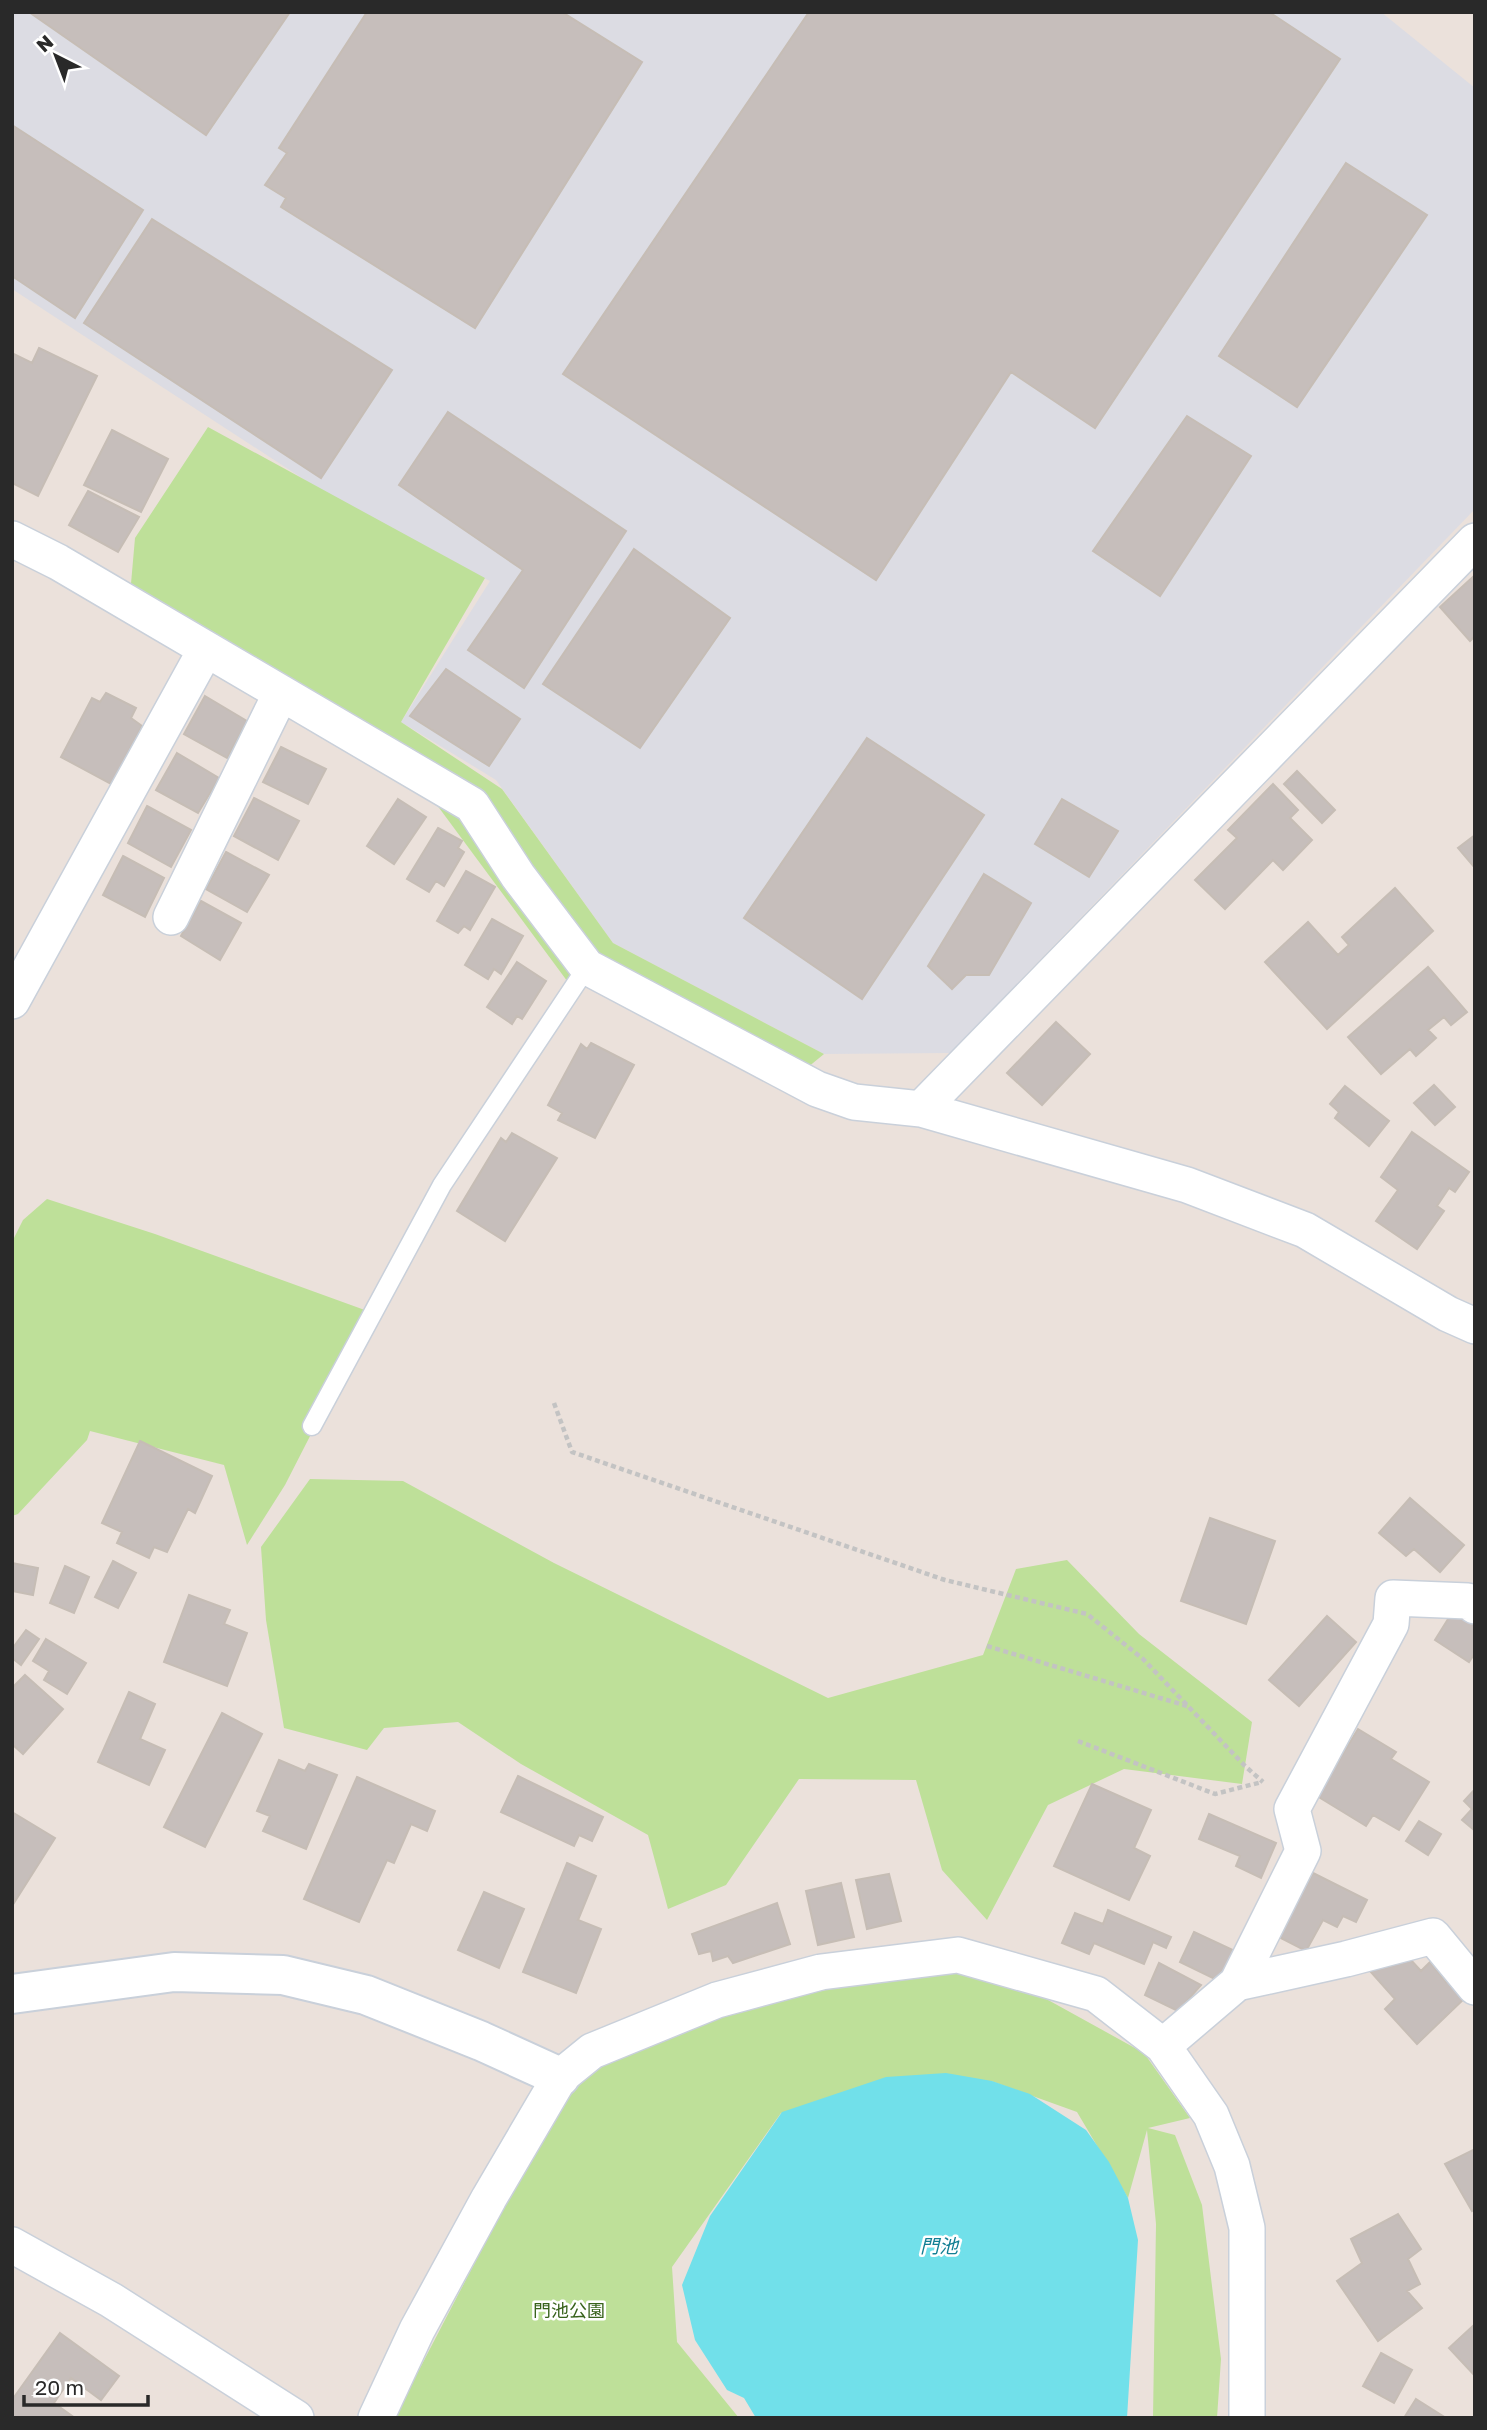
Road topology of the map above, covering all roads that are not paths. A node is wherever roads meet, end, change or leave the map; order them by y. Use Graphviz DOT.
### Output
graph roads {
  1 [pos="12,539"];
  2 [pos="1475,541"];
  3 [pos="206,649"];
  4 [pos="281,693"];
  5 [pos="171,917"];
  6 [pos="587,967"];
  7 [pos="12,1001"];
  8 [pos="921,1109"];
  9 [pos="1475,1326"];
  10 [pos="313,1426"];
  11 [pos="1475,1605"];
  12 [pos="1237,1983"];
  13 [pos="1475,1987"];
  14 [pos="12,1994"];
  15 [pos="1163,2046"];
  16 [pos="560,2077"];
  17 [pos="12,2245"];
  18 [pos="296,2418"];
  19 [pos="376,2418"];
  20 [pos="1247,2418"];
  1 -- 3 [label="street"];
  2 -- 8 [label="street"];
  3 -- 4 [label="street"];
  3 -- 7 [label="street"];
  4 -- 5 [label="street"];
  4 -- 6 [label="street"];
  6 -- 8 [label="street"];
  6 -- 10 [label="lane"];
  8 -- 9 [label="street"];
  11 -- 12 [label="street"];
  12 -- 13 [label="street"];
  12 -- 15 [label="street"];
  14 -- 16 [label="street"];
  15 -- 16 [label="street"];
  15 -- 20 [label="street"];
  16 -- 19 [label="street"];
  17 -- 18 [label="street"];
}
